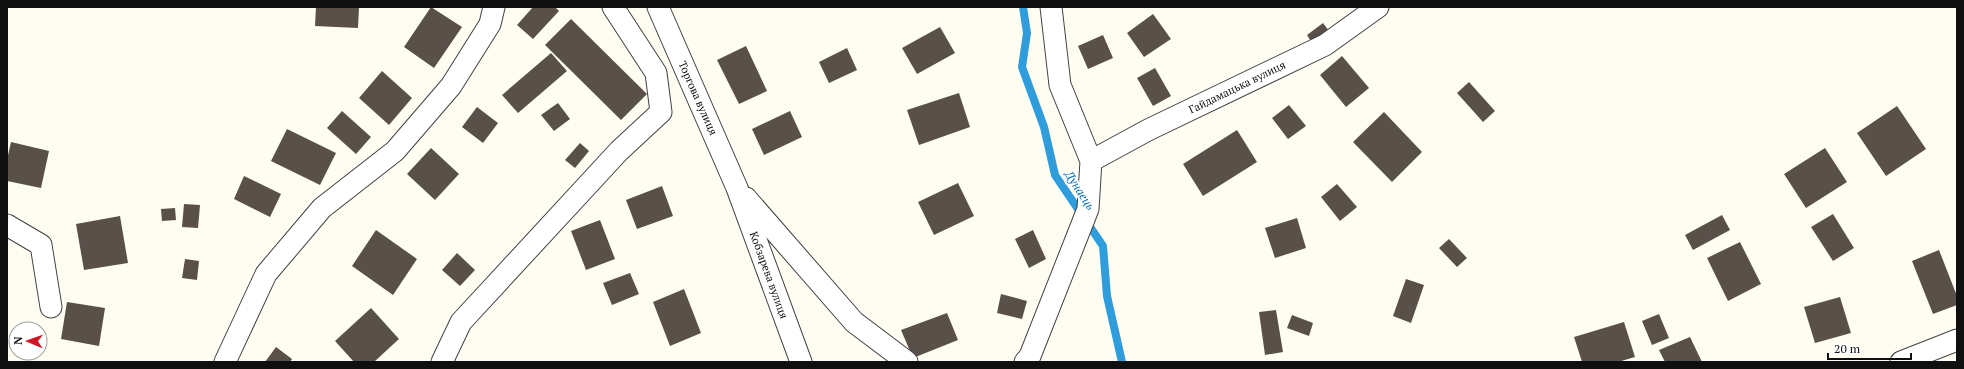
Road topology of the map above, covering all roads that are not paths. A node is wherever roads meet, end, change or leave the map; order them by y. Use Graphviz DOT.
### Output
graph roads {
  1 [pos="494,7"];
  2 [pos="613,7"];
  3 [pos="658,7"];
  4 [pos="1052,7"];
  5 [pos="1378,7"];
  6 [pos="1091,161"];
  7 [pos="738,188"];
  8 [pos="7,225"];
  9 [pos="51,307"];
  10 [pos="1957,340"];
  11 [pos="226,362"];
  12 [pos="442,362"];
  13 [pos="801,362"];
  14 [pos="907,362"];
  15 [pos="1025,362"];
  16 [pos="1900,362"];
  1 -- 11 [label="street"];
  2 -- 12 [label="street"];
  3 -- 7 [label="street, Торгова вулиця"];
  4 -- 6 [label="street"];
  5 -- 6 [label="street, Гайдамацька вулиця"];
  6 -- 15 [label="street"];
  7 -- 13 [label="street, Кобзарева вулиця"];
  7 -- 14 [label="street"];
  8 -- 9 [label="street"];
  10 -- 16 [label="street"];
}
